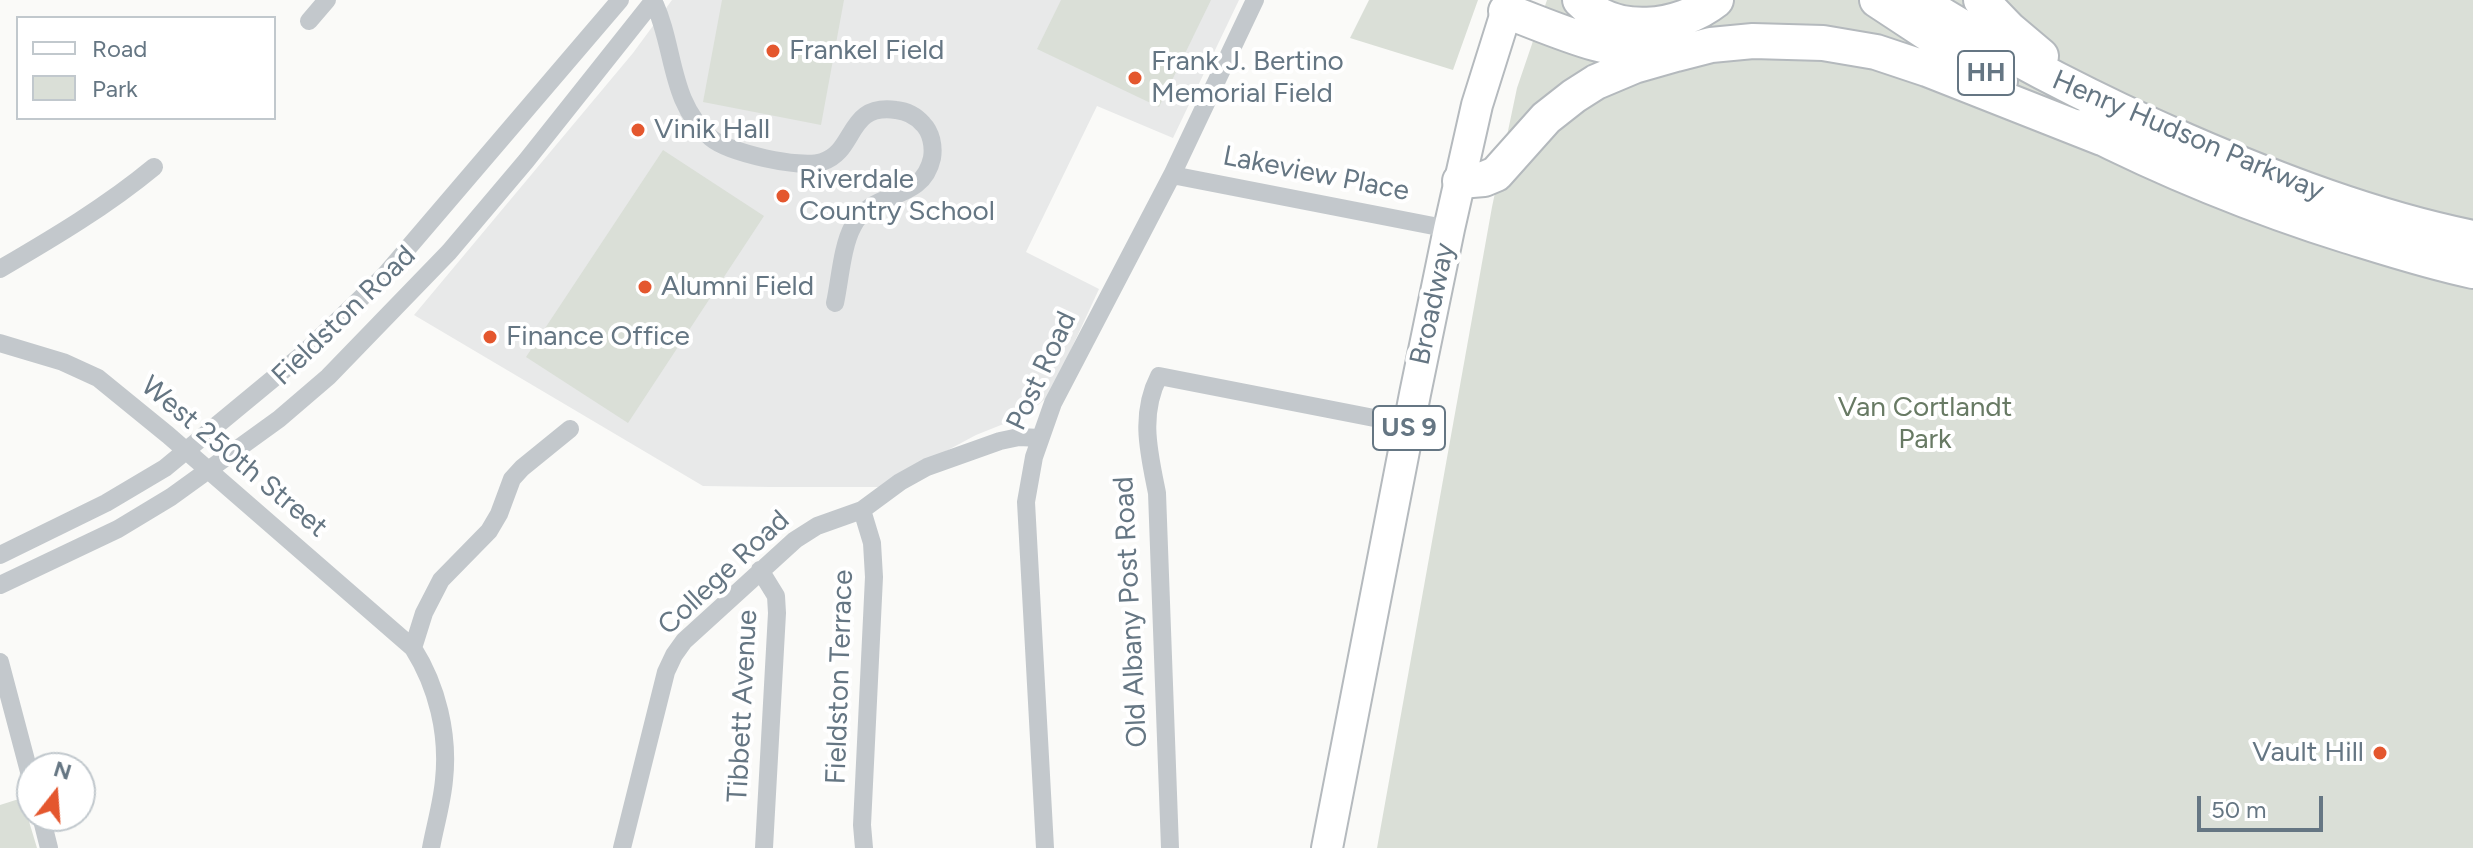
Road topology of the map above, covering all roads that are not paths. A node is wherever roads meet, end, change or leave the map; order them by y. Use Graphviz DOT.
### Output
graph roads {
  1 [pos="327,0"];
  2 [pos="620,0"];
  3 [pos="654,0"];
  4 [pos="1255,0"];
  5 [pos="1580,0"];
  6 [pos="1716,0"];
  7 [pos="1877,0"];
  8 [pos="1918,0"];
  9 [pos="1981,0"];
  10 [pos="1508,5"];
  11 [pos="309,21"];
  12 [pos="1701,47"];
  13 [pos="2113,125"];
  14 [pos="154,167"];
  15 [pos="1172,175"];
  16 [pos="1460,181"];
  17 [pos="1449,229"];
  18 [pos="2473,238"];
  19 [pos="0,269"];
  20 [pos="2473,271"];
  21 [pos="835,303"];
  22 [pos="0,343"];
  23 [pos="1410,425"];
  24 [pos="570,429"];
  25 [pos="1040,438"];
  26 [pos="186,452"];
  27 [pos="208,470"];
  28 [pos="862,510"];
  29 [pos="0,555"];
  30 [pos="760,570"];
  31 [pos="0,585"];
  32 [pos="413,648"];
  33 [pos="0,662"];
  34 [pos="24,752"];
  35 [pos="431,848"];
  36 [pos="622,848"];
  37 [pos="764,848"];
  38 [pos="864,848"];
  39 [pos="1045,848"];
  40 [pos="1170,848"];
  41 [pos="1327,848"];
  1 -- 11 [label="street"];
  2 -- 26 [label="street, Fieldston Road"];
  3 -- 21 [label="street"];
  3 -- 27 [label="street, Fieldston Road"];
  4 -- 15 [label="street, Post Road"];
  5 -- 6 [label="highway"];
  7 -- 13 [label="highway, Henry Hudson Parkway / HH"];
  8 -- 13 [label="highway, Henry Hudson Parkway / HH"];
  9 -- 13 [label="highway"];
  10 -- 12 [label="highway"];
  10 -- 16 [label="main road, Broadway / US 9"];
  12 -- 13 [label="highway"];
  12 -- 16 [label="highway"];
  13 -- 18 [label="highway, Henry Hudson Parkway / HH"];
  13 -- 20 [label="highway, Henry Hudson Parkway / HH"];
  14 -- 19 [label="street"];
  15 -- 17 [label="street, Lakeview Place"];
  15 -- 25 [label="street, Post Road"];
  16 -- 17 [label="main road, Broadway / US 9"];
  17 -- 23 [label="main road, Broadway / US 9"];
  22 -- 26 [label="street, West 250th Street"];
  23 -- 40 [label="street, Old Albany Post Road"];
  23 -- 41 [label="main road, Broadway / US 9"];
  24 -- 32 [label="street"];
  25 -- 28 [label="street, College Road"];
  25 -- 39 [label="street, Post Road"];
  26 -- 27 [label="street, West 250th Street"];
  26 -- 29 [label="street, Fieldston Road"];
  27 -- 31 [label="street, Fieldston Road"];
  27 -- 32 [label="street, West 250th Street"];
  28 -- 30 [label="street, College Road"];
  28 -- 38 [label="street, Fieldston Terrace"];
  30 -- 36 [label="street, College Road"];
  30 -- 37 [label="street, Tibbett Avenue"];
  32 -- 35 [label="street"];
  33 -- 34 [label="street"];
}
